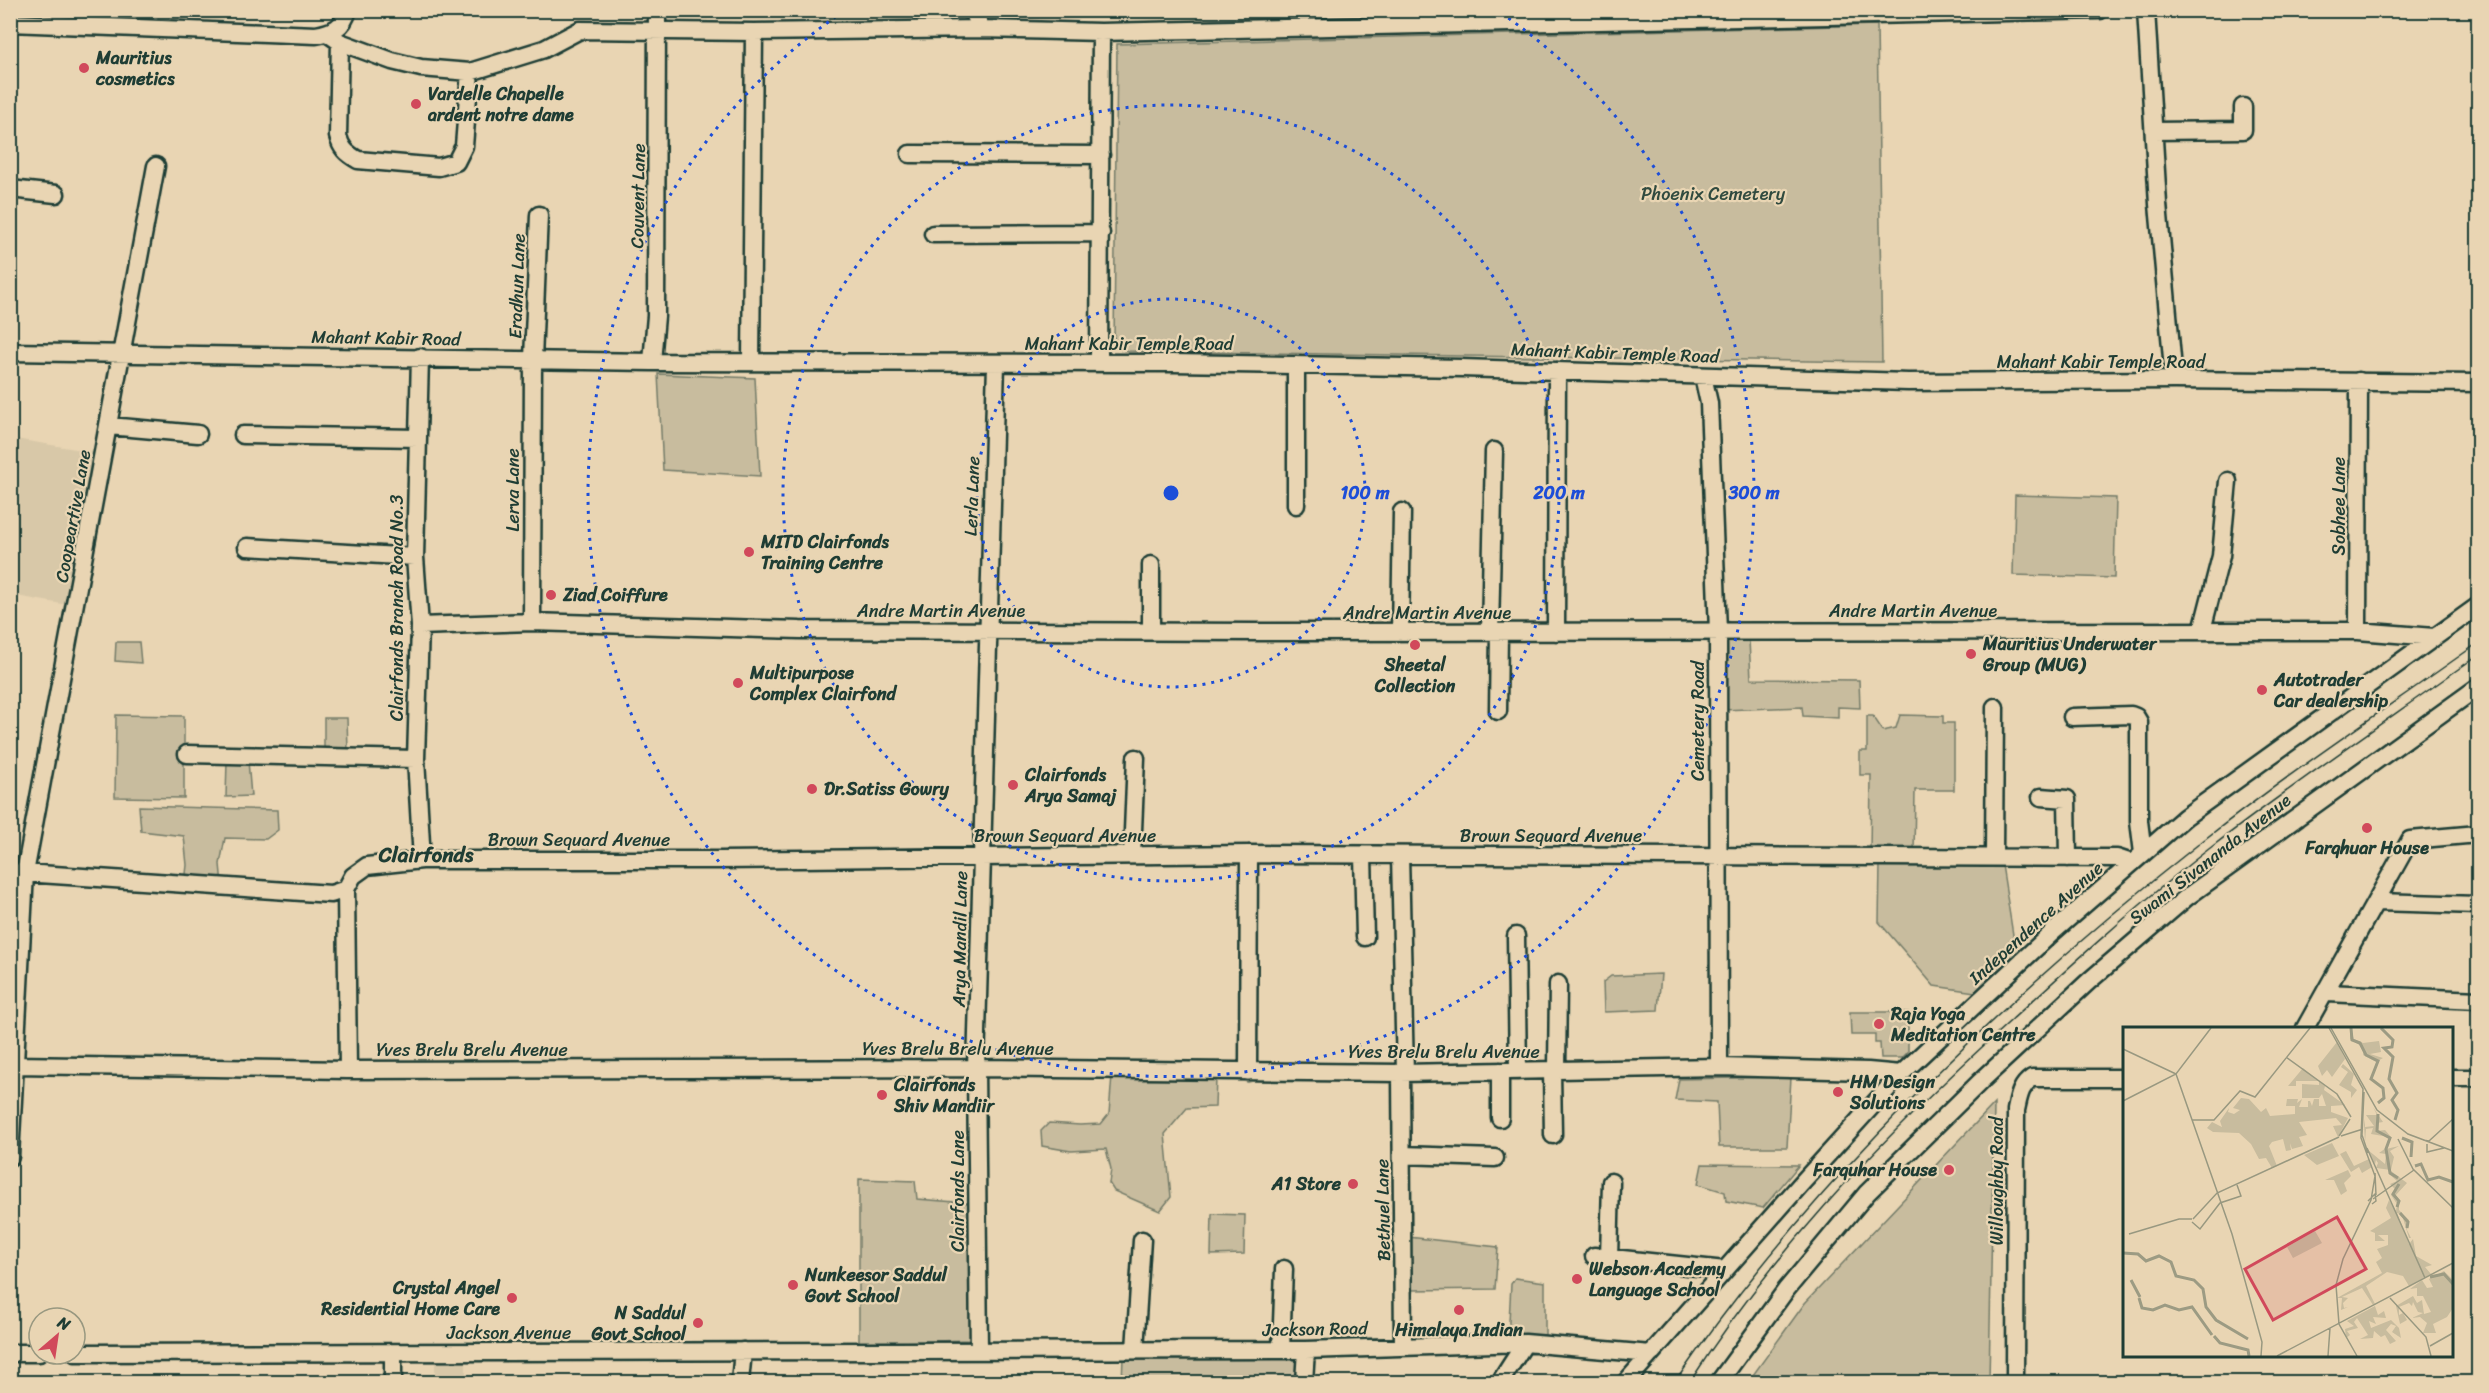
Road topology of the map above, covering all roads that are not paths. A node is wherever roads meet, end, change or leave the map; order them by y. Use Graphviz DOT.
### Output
graph roads {
  1 [pos="348,10"];
  2 [pos="657,10"];
  3 [pos="972,10"];
  4 [pos="2100,10"];
  5 [pos="2146,10"];
  6 [pos="1458,17"];
  7 [pos="10,23"];
  8 [pos="982,29"];
  9 [pos="657,30"];
  10 [pos="754,32"];
  11 [pos="1101,32"];
  12 [pos="333,38"];
  13 [pos="470,72"];
  14 [pos="2243,107"];
  15 [pos="2154,131"];
  16 [pos="910,154"];
  17 [pos="1101,155"];
  18 [pos="156,166"];
  19 [pos="10,189"];
  20 [pos="56,194"];
  21 [pos="539,215"];
  22 [pos="1101,233"];
  23 [pos="933,234"];
  24 [pos="10,352"];
  25 [pos="121,355"];
  26 [pos="420,357"];
  27 [pos="533,359"];
  28 [pos="652,362"];
  29 [pos="751,362"];
  30 [pos="1099,362"];
  31 [pos="996,364"];
  32 [pos="1296,365"];
  33 [pos="1557,371"];
  34 [pos="1703,376"];
  35 [pos="2174,380"];
  36 [pos="2359,381"];
  37 [pos="2478,383"];
  38 [pos="109,426"];
  39 [pos="198,434"];
  40 [pos="243,435"];
  41 [pos="418,438"];
  42 [pos="1494,451"];
  43 [pos="2228,481"];
  44 [pos="1296,505"];
  45 [pos="1402,512"];
  46 [pos="247,547"];
  47 [pos="415,557"];
  48 [pos="1151,565"];
  49 [pos="2478,606"];
  50 [pos="532,622"];
  51 [pos="420,626"];
  52 [pos="987,630"];
  53 [pos="2202,630"];
  54 [pos="1718,631"];
  55 [pos="2358,631"];
  56 [pos="1151,632"];
  57 [pos="1400,632"];
  58 [pos="1495,632"];
  59 [pos="1556,632"];
  60 [pos="2434,637"];
  61 [pos="2478,687"];
  62 [pos="1995,707"];
  63 [pos="1497,711"];
  64 [pos="2073,717"];
  65 [pos="187,754"];
  66 [pos="1136,758"];
  67 [pos="416,759"];
  68 [pos="2041,797"];
  69 [pos="2478,834"];
  70 [pos="1249,854"];
  71 [pos="1132,855"];
  72 [pos="1363,855"];
  73 [pos="1400,855"];
  74 [pos="1717,855"];
  75 [pos="981,856"];
  76 [pos="1994,857"];
  77 [pos="2068,858"];
  78 [pos="2138,858"];
  79 [pos="422,860"];
  80 [pos="18,873"];
  81 [pos="346,889"];
  82 [pos="2376,902"];
  83 [pos="2478,905"];
  84 [pos="1516,936"];
  85 [pos="1365,937"];
  86 [pos="1558,984"];
  87 [pos="2326,993"];
  88 [pos="2478,1000"];
  89 [pos="14,1025"];
  90 [pos="2306,1027"];
  91 [pos="15,1065"];
  92 [pos="976,1068"];
  93 [pos="1719,1068"];
  94 [pos="348,1070"];
  95 [pos="1555,1070"];
  96 [pos="1500,1071"];
  97 [pos="1518,1071"];
  98 [pos="1248,1072"];
  99 [pos="1403,1073"];
  100 [pos="1902,1074"];
  101 [pos="2123,1078"];
  102 [pos="2453,1078"];
  103 [pos="2478,1078"];
  104 [pos="12,1084"];
  105 [pos="1500,1118"];
  106 [pos="1553,1135"];
  107 [pos="1402,1155"];
  108 [pos="10,1157"];
  109 [pos="1495,1158"];
  110 [pos="1611,1182"];
  111 [pos="1142,1240"];
  112 [pos="1284,1269"];
  113 [pos="1725,1270"];
  114 [pos="1525,1343"];
  115 [pos="1403,1347"];
  116 [pos="979,1350"];
  117 [pos="1135,1350"];
  118 [pos="1281,1350"];
  119 [pos="1306,1350"];
  120 [pos="743,1351"];
  121 [pos="10,1353"];
  122 [pos="27,1353"];
  123 [pos="87,1353"];
  124 [pos="393,1354"];
  125 [pos="1651,1354"];
  126 [pos="393,1383"];
  127 [pos="740,1383"];
  128 [pos="1304,1383"];
  129 [pos="1500,1383"];
  130 [pos="1626,1383"];
  131 [pos="1719,1383"];
  132 [pos="2015,1383"];
  1 -- 12 [label="street"];
  2 -- 9 [label="street, Couvent Lane"];
  3 -- 8 [label="street"];
  4 -- 6 [label="street"];
  5 -- 15 [label="street"];
  6 -- 11 [label="street"];
  7 -- 12 [label="street"];
  8 -- 10 [label="street"];
  8 -- 11 [label="street"];
  9 -- 10 [label="street"];
  9 -- 13 [label="street"];
  9 -- 28 [label="street, Couvent Lane"];
  10 -- 29 [label="street"];
  11 -- 17 [label="street"];
  12 -- 13 [label="street"];
  12 -- 13 [label="street"];
  14 -- 15 [label="street"];
  15 -- 35 [label="street"];
  16 -- 17 [label="street"];
  17 -- 22 [label="street"];
  18 -- 25 [label="street, Coopeartive Lane"];
  19 -- 20 [label="street"];
  21 -- 27 [label="street, Eradhun Lane"];
  22 -- 23 [label="street"];
  22 -- 30 [label="street"];
  24 -- 25 [label="street, Mahant Kabir Road"];
  25 -- 26 [label="street, Mahant Kabir Road"];
  25 -- 38 [label="street, Coopeartive Lane"];
  26 -- 27 [label="street, Mahant Kabir Road"];
  26 -- 41 [label="street, Clairfonds Branch Road No.3"];
  27 -- 28 [label="street, Mahant Kabir Road"];
  27 -- 50 [label="street, Lerva Lane"];
  28 -- 29 [label="street, Mahant Kabir Road"];
  29 -- 31 [label="street, Mahant Kabir Temple Road"];
  30 -- 31 [label="street, Mahant Kabir Temple Road"];
  30 -- 32 [label="street, Mahant Kabir Temple Road"];
  31 -- 52 [label="street, Lerla Lane"];
  32 -- 33 [label="street, Mahant Kabir Temple Road"];
  32 -- 44 [label="street"];
  33 -- 34 [label="street, Mahant Kabir Temple Road"];
  33 -- 59 [label="street"];
  34 -- 35 [label="street, Mahant Kabir Temple Road"];
  34 -- 54 [label="street, Cemetery Road"];
  35 -- 36 [label="street, Mahant Kabir Temple Road"];
  36 -- 37 [label="street, Mahant Kabir Temple Road"];
  36 -- 55 [label="street, Sobhee Lane"];
  38 -- 39 [label="street"];
  38 -- 80 [label="street, Coopeartive Lane"];
  40 -- 41 [label="street"];
  41 -- 47 [label="street, Clairfonds Branch Road No.3"];
  42 -- 58 [label="street"];
  43 -- 53 [label="street"];
  45 -- 57 [label="street"];
  46 -- 47 [label="street"];
  47 -- 51 [label="street, Clairfonds Branch Road No.3"];
  48 -- 56 [label="street"];
  49 -- 60 [label="street, Independence Avenue"];
  50 -- 51 [label="street, Andre Martin Avenue"];
  50 -- 52 [label="street, Andre Martin Avenue"];
  51 -- 67 [label="street, Clairfonds Branch Road No.3"];
  52 -- 56 [label="street, Andre Martin Avenue"];
  52 -- 75 [label="street, Arya Mandil Lane"];
  53 -- 54 [label="street, Andre Martin Avenue"];
  53 -- 55 [label="street, Andre Martin Avenue"];
  54 -- 59 [label="street, Andre Martin Avenue"];
  54 -- 74 [label="street, Cemetery Road"];
  55 -- 60 [label="street, Andre Martin Avenue"];
  56 -- 57 [label="street, Andre Martin Avenue"];
  57 -- 58 [label="street, Andre Martin Avenue"];
  58 -- 59 [label="street, Andre Martin Avenue"];
  58 -- 63 [label="street"];
  60 -- 78 [label="street, Independence Avenue"];
  61 -- 131 [label="street, Swami Sivananda Avenue"];
  62 -- 76 [label="street"];
  64 -- 78 [label="street"];
  65 -- 67 [label="street"];
  66 -- 71 [label="street"];
  67 -- 79 [label="street, Clairfonds Branch Road No.3"];
  68 -- 77 [label="street"];
  69 -- 82 [label="street"];
  70 -- 71 [label="street, Brown Sequard Avenue"];
  70 -- 72 [label="street, Brown Sequard Avenue"];
  70 -- 98 [label="street"];
  71 -- 75 [label="street, Brown Sequard Avenue"];
  72 -- 73 [label="street, Brown Sequard Avenue"];
  72 -- 85 [label="street"];
  73 -- 74 [label="street, Brown Sequard Avenue"];
  73 -- 99 [label="street, Bethuel Lane"];
  74 -- 76 [label="street, Brown Sequard Avenue"];
  74 -- 93 [label="street, Cemetery Road"];
  75 -- 79 [label="street, Brown Sequard Avenue"];
  75 -- 92 [label="street, Arya Mandil Lane"];
  76 -- 77 [label="street, Brown Sequard Avenue"];
  77 -- 78 [label="street, Brown Sequard Avenue"];
  78 -- 100 [label="street, Independence Avenue"];
  79 -- 81 [label="street, Brown Sequard Avenue"];
  80 -- 81 [label="street"];
  80 -- 89 [label="street, Coopeartive Lane"];
  81 -- 94 [label="street"];
  82 -- 83 [label="street"];
  82 -- 87 [label="street"];
  84 -- 97 [label="street"];
  86 -- 95 [label="street"];
  87 -- 88 [label="street"];
  87 -- 90 [label="street"];
  89 -- 91 [label="street, Coopeartive Lane"];
  91 -- 94 [label="street, Yves Brelu Brelu Avenue"];
  91 -- 104 [label="street, Coopeartive Lane"];
  92 -- 94 [label="street, Yves Brelu Brelu Avenue"];
  92 -- 98 [label="street, Yves Brelu Brelu Avenue"];
  92 -- 116 [label="street, Clairfonds Lane"];
  93 -- 95 [label="street, Yves Brelu Brelu Avenue"];
  93 -- 100 [label="street, Yves Brelu Brelu Avenue"];
  95 -- 97 [label="street, Yves Brelu Brelu Avenue"];
  95 -- 106 [label="street"];
  96 -- 97 [label="street, Yves Brelu Brelu Avenue"];
  96 -- 99 [label="street, Yves Brelu Brelu Avenue"];
  96 -- 105 [label="street"];
  98 -- 99 [label="street, Yves Brelu Brelu Avenue"];
  99 -- 107 [label="street, Bethuel Lane"];
  100 -- 113 [label="street, Independence Avenue"];
  101 -- 132 [label="street, Willoughby Road"];
  102 -- 103 [label="street"];
  104 -- 108 [label="street, Coopeartive Lane"];
  107 -- 109 [label="street"];
  107 -- 115 [label="street, Bethuel Lane"];
  110 -- 113 [label="street"];
  111 -- 117 [label="street"];
  112 -- 118 [label="street"];
  113 -- 125 [label="street, Independence Avenue"];
  114 -- 115 [label="street, Jackson Road"];
  114 -- 125 [label="street, Jackson Road"];
  114 -- 129 [label="street"];
  115 -- 119 [label="street, Jackson Road"];
  116 -- 117 [label="street, Jackson Road"];
  116 -- 120 [label="street, Jackson Avenue"];
  117 -- 118 [label="street, Jackson Road"];
  118 -- 119 [label="street, Jackson Road"];
  119 -- 128 [label="street"];
  120 -- 124 [label="street, Jackson Avenue"];
  120 -- 127 [label="street"];
  121 -- 122 [label="street"];
  123 -- 124 [label="street, Jackson Avenue"];
  124 -- 126 [label="street"];
  125 -- 130 [label="street, Independence Avenue"];
}
